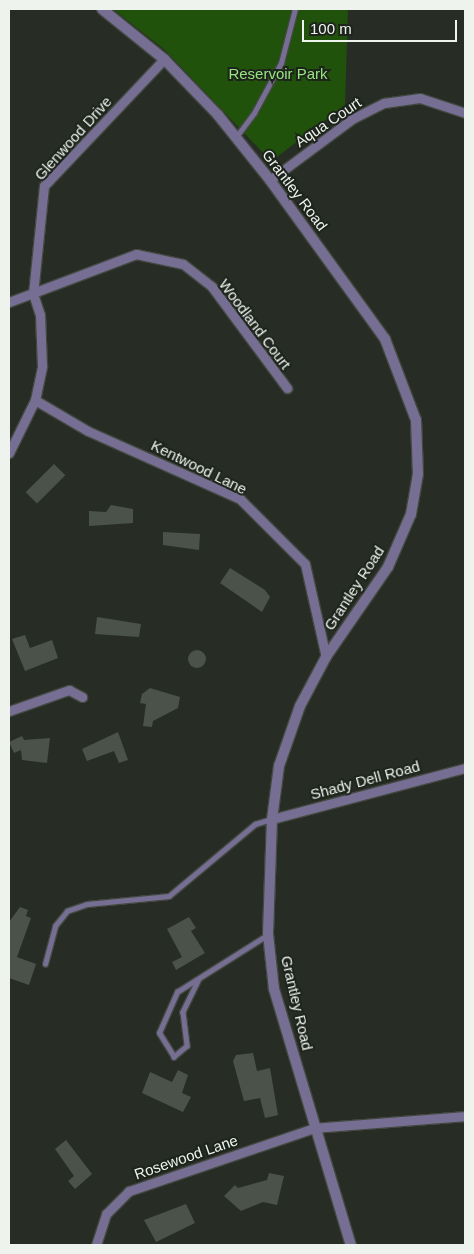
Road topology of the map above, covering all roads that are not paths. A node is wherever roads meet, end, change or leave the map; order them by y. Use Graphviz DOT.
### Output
graph roads {
  1 [pos="102,9"];
  2 [pos="295,9"];
  3 [pos="164,59"];
  4 [pos="465,113"];
  5 [pos="236,137"];
  6 [pos="270,180"];
  7 [pos="33,294"];
  8 [pos="9,302"];
  9 [pos="287,388"];
  10 [pos="35,400"];
  11 [pos="9,453"];
  12 [pos="326,658"];
  13 [pos="82,697"];
  14 [pos="9,711"];
  15 [pos="465,768"];
  16 [pos="272,819"];
  17 [pos="268,934"];
  18 [pos="45,964"];
  19 [pos="199,979"];
  20 [pos="465,1116"];
  21 [pos="314,1128"];
  22 [pos="96,1245"];
  23 [pos="351,1245"];
  1 -- 3 [label="street, Grantley Road"];
  2 -- 5 [label="lane"];
  3 -- 5 [label="street, Grantley Road"];
  3 -- 7 [label="street, Glenwood Drive"];
  4 -- 6 [label="street, Aqua Court"];
  5 -- 6 [label="street, Grantley Road"];
  6 -- 12 [label="street, Grantley Road"];
  7 -- 8 [label="street, Woodland Court"];
  7 -- 9 [label="street, Woodland Court"];
  7 -- 10 [label="street, Glenwood Drive"];
  10 -- 11 [label="street, Glenwood Drive"];
  10 -- 12 [label="street, Kentwood Lane"];
  12 -- 16 [label="street, Grantley Road"];
  13 -- 14 [label="street"];
  15 -- 16 [label="street, Shady Dell Road"];
  16 -- 17 [label="street, Grantley Road"];
  16 -- 18 [label="lane"];
  17 -- 19 [label="lane"];
  17 -- 21 [label="street, Grantley Road"];
  19 -- 19 [label="lane"];
  20 -- 21 [label="street, Rosewood Lane"];
  21 -- 22 [label="street, Rosewood Lane"];
  21 -- 23 [label="street, Grantley Road"];
}
